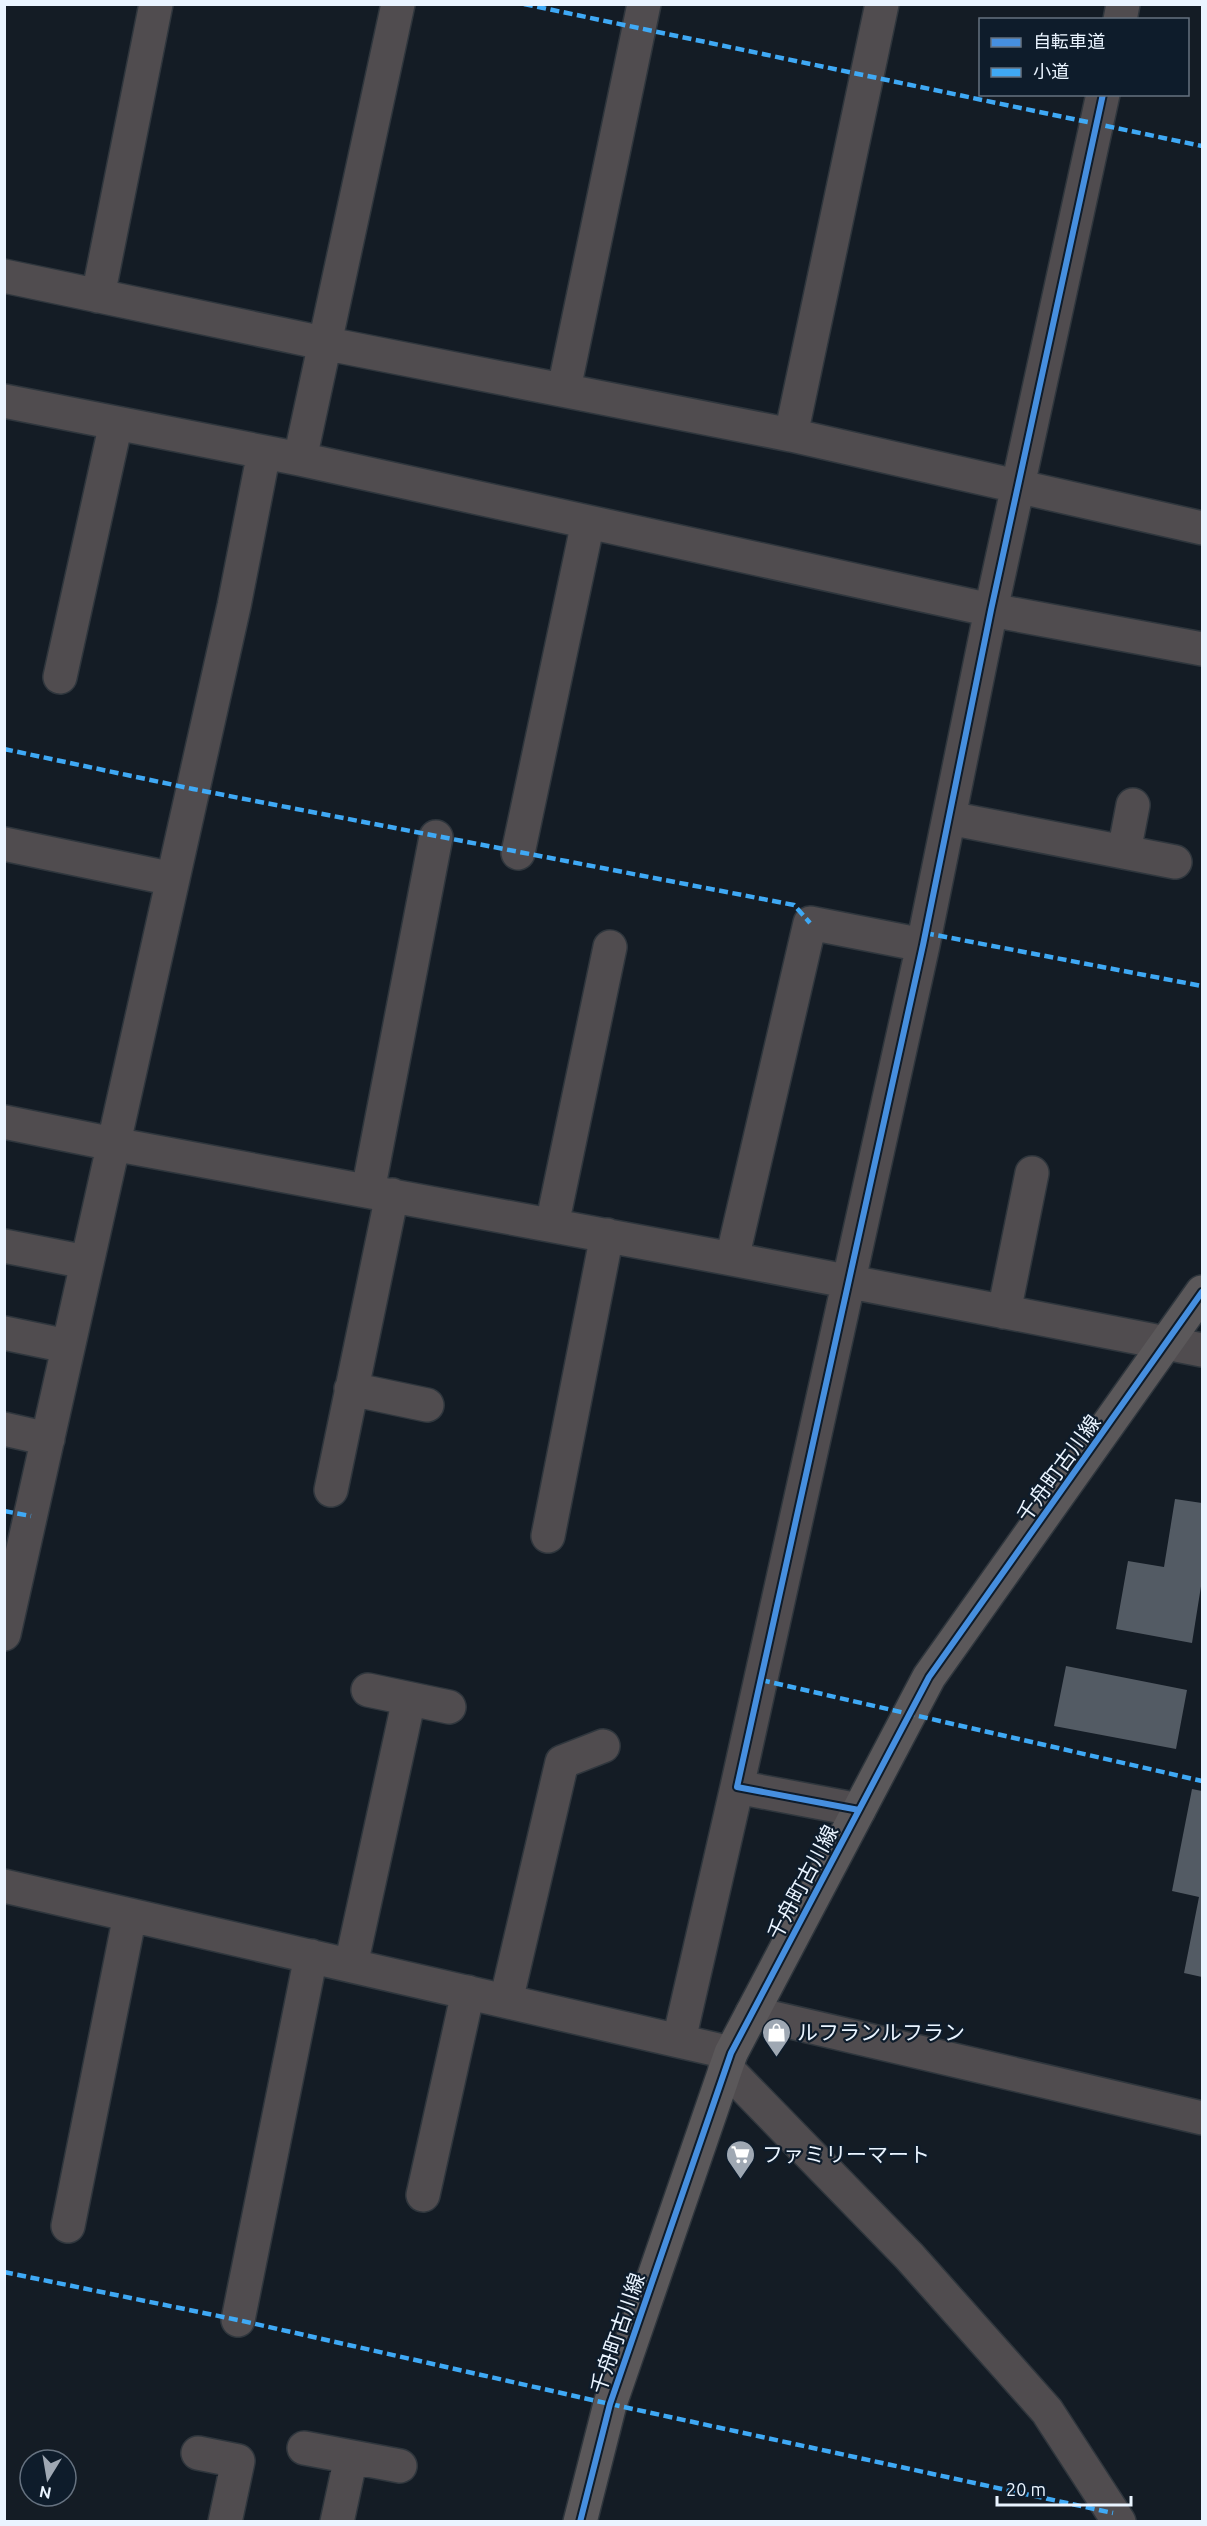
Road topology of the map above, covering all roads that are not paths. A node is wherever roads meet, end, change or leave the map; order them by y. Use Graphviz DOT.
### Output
graph roads {
  1 [pos="156,4"];
  2 [pos="398,4"];
  3 [pos="644,4"];
  4 [pos="882,4"];
  5 [pos="1103,96"];
  6 [pos="4,276"];
  7 [pos="98,296"];
  8 [pos="323,343"];
  9 [pos="564,389"];
  10 [pos="4,401"];
  11 [pos="116,423"];
  12 [pos="791,435"];
  13 [pos="264,452"];
  14 [pos="300,459"];
  15 [pos="1017,487"];
  16 [pos="588,522"];
  17 [pos="1203,528"];
  18 [pos="991,610"];
  19 [pos="1203,649"];
  20 [pos="60,677"];
  21 [pos="1133,805"];
  22 [pos="949,818"];
  23 [pos="436,837"];
  24 [pos="4,844"];
  25 [pos="518,852"];
  26 [pos="1124,852"];
  27 [pos="1175,862"];
  28 [pos="173,879"];
  29 [pos="923,945"];
  30 [pos="610,947"];
  31 [pos="4,1122"];
  32 [pos="113,1144"];
  33 [pos="1032,1173"];
  34 [pos="380,1193"];
  35 [pos="552,1225"];
  36 [pos="607,1235"];
  37 [pos="4,1246"];
  38 [pos="732,1259"];
  39 [pos="86,1262"];
  40 [pos="849,1282"];
  41 [pos="1203,1292"];
  42 [pos="1005,1312"];
  43 [pos="4,1333"];
  44 [pos="1167,1343"];
  45 [pos="67,1346"];
  46 [pos="1203,1350"];
  47 [pos="351,1389"];
  48 [pos="427,1405"];
  49 [pos="4,1429"];
  50 [pos="48,1439"];
  51 [pos="331,1490"];
  52 [pos="548,1536"];
  53 [pos="4,1634"];
  54 [pos="368,1690"];
  55 [pos="409,1699"];
  56 [pos="449,1707"];
  57 [pos="603,1746"];
  58 [pos="738,1786"];
  59 [pos="858,1810"];
  60 [pos="4,1886"];
  61 [pos="130,1915"];
  62 [pos="311,1956"];
  63 [pos="351,1965"];
  64 [pos="468,1992"];
  65 [pos="507,2001"];
  66 [pos="752,2013"];
  67 [pos="679,2040"];
  68 [pos="728,2060"];
  69 [pos="1203,2118"];
  70 [pos="423,2195"];
  71 [pos="68,2226"];
  72 [pos="237,2320"];
  73 [pos="304,2448"];
  74 [pos="198,2453"];
  75 [pos="351,2457"];
  76 [pos="400,2466"];
  77 [pos="225,2522"];
  78 [pos="337,2522"];
  79 [pos="580,2522"];
  80 [pos="1119,2522"];
  1 -- 7 [label="street"];
  2 -- 8 [label="street"];
  3 -- 9 [label="street"];
  4 -- 12 [label="street"];
  5 -- 15 [label="street"];
  6 -- 7 [label="street"];
  7 -- 8 [label="street"];
  8 -- 9 [label="street"];
  8 -- 14 [label="street"];
  9 -- 12 [label="street"];
  10 -- 11 [label="street"];
  11 -- 13 [label="street"];
  11 -- 20 [label="street"];
  12 -- 15 [label="street"];
  13 -- 14 [label="street"];
  13 -- 28 [label="street"];
  14 -- 16 [label="street"];
  15 -- 17 [label="street"];
  15 -- 18 [label="street"];
  16 -- 18 [label="street"];
  16 -- 25 [label="street"];
  18 -- 19 [label="street"];
  18 -- 22 [label="street"];
  21 -- 26 [label="street"];
  22 -- 26 [label="street"];
  22 -- 29 [label="street"];
  23 -- 34 [label="street"];
  24 -- 28 [label="street"];
  26 -- 27 [label="street"];
  28 -- 32 [label="street"];
  29 -- 38 [label="street"];
  29 -- 40 [label="street"];
  30 -- 35 [label="street"];
  31 -- 32 [label="street"];
  32 -- 34 [label="street"];
  32 -- 39 [label="street"];
  33 -- 42 [label="street"];
  34 -- 35 [label="street"];
  34 -- 47 [label="street"];
  35 -- 36 [label="street"];
  36 -- 38 [label="street"];
  36 -- 52 [label="street"];
  37 -- 39 [label="street"];
  38 -- 40 [label="street"];
  39 -- 45 [label="street"];
  40 -- 42 [label="street"];
  40 -- 58 [label="street"];
  41 -- 44 [label="street, 千舟町古川線"];
  42 -- 44 [label="street"];
  43 -- 45 [label="street"];
  44 -- 46 [label="street"];
  44 -- 59 [label="street, 千舟町古川線"];
  45 -- 50 [label="street"];
  47 -- 48 [label="street"];
  47 -- 51 [label="street"];
  49 -- 50 [label="street"];
  50 -- 53 [label="street"];
  54 -- 55 [label="street"];
  55 -- 56 [label="street"];
  55 -- 63 [label="street"];
  57 -- 65 [label="street"];
  58 -- 59 [label="street"];
  58 -- 67 [label="street"];
  59 -- 66 [label="street, 千舟町古川線"];
  60 -- 61 [label="street"];
  61 -- 62 [label="street"];
  61 -- 71 [label="street"];
  62 -- 63 [label="street"];
  62 -- 72 [label="street"];
  63 -- 64 [label="street"];
  64 -- 65 [label="street"];
  64 -- 70 [label="street"];
  65 -- 67 [label="street"];
  66 -- 68 [label="street, 千舟町古川線"];
  66 -- 69 [label="street"];
  67 -- 68 [label="street"];
  68 -- 79 [label="street, 千舟町古川線"];
  68 -- 80 [label="street"];
  73 -- 75 [label="street"];
  74 -- 77 [label="street"];
  75 -- 76 [label="street"];
  75 -- 78 [label="street"];
}
